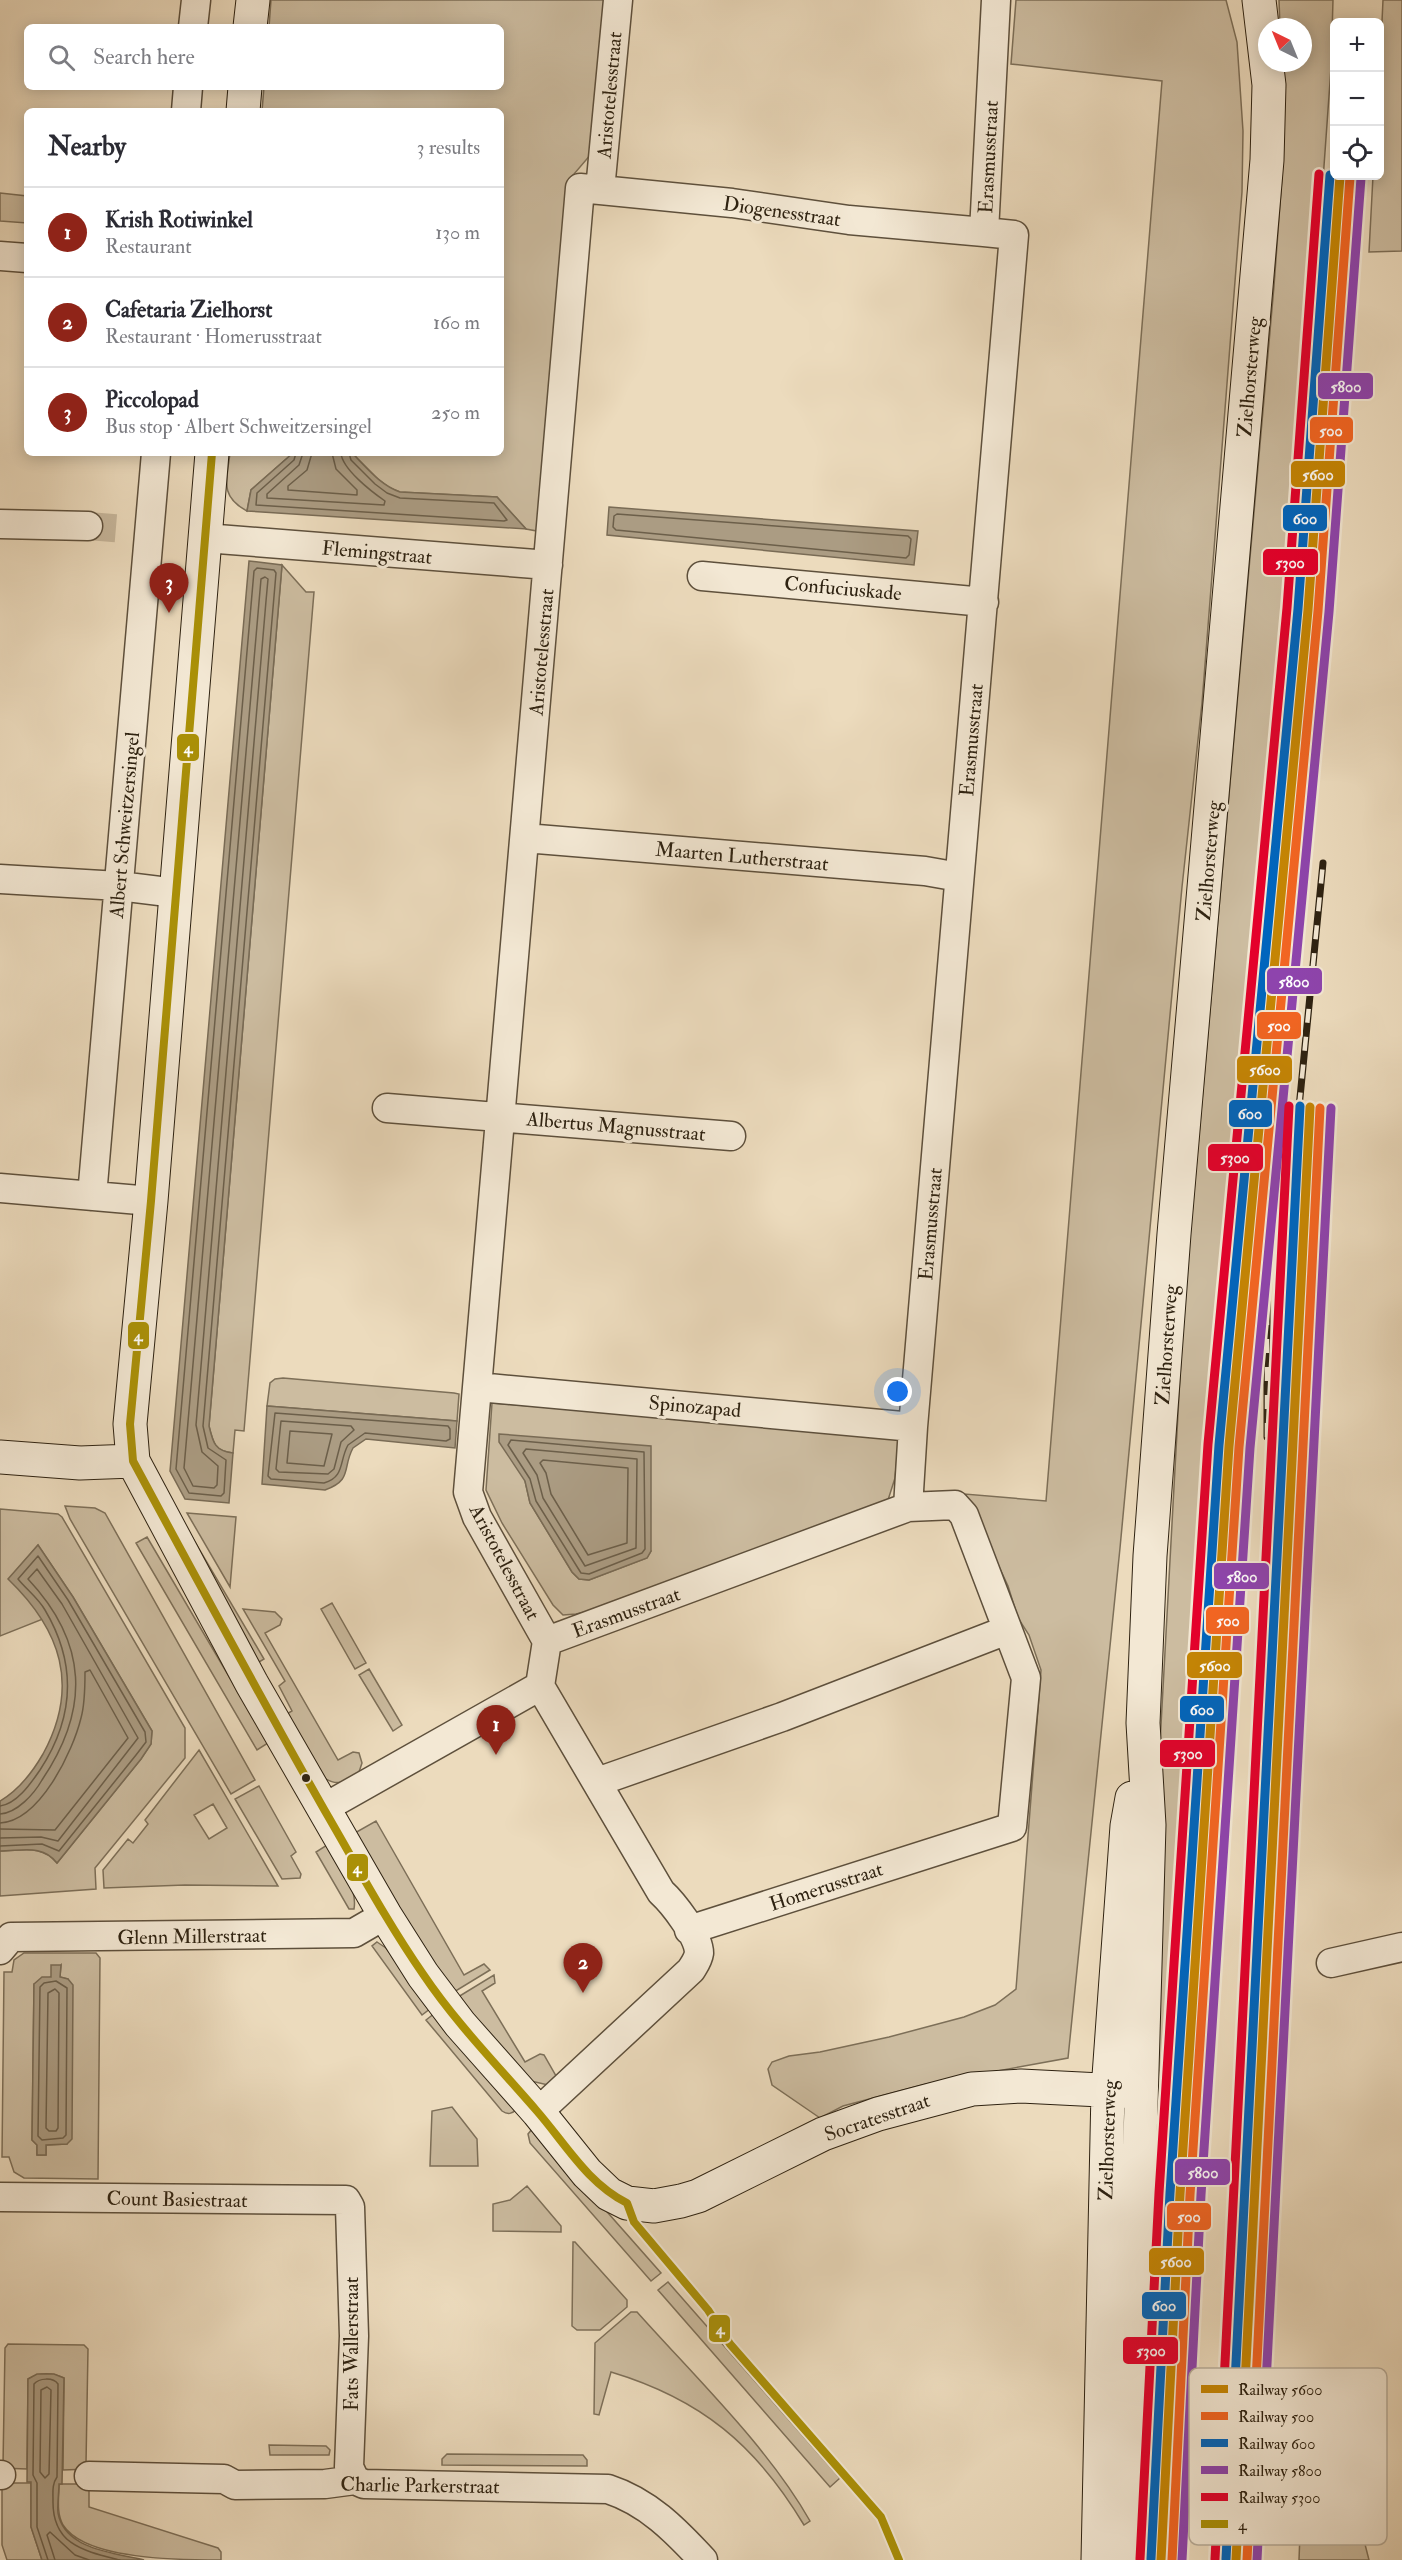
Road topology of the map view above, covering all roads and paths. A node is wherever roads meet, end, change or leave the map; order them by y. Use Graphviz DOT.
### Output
graph roads {
  1 [pos="196,0"];
  2 [pos="253,0"];
  3 [pos="618,0"];
  4 [pos="996,0"];
  5 [pos="1259,0"];
  6 [pos="193,24"];
  7 [pos="250,24"];
  8 [pos="188,90"];
  9 [pos="245,90"];
  10 [pos="186,108"];
  11 [pos="243,108"];
  12 [pos="590,189"];
  13 [pos="984,232"];
  14 [pos="0,256"];
  15 [pos="24,258"];
  16 [pos="155,456"];
  17 [pos="212,456"];
  18 [pos="0,524"];
  19 [pos="88,526"];
  20 [pos="205,538"];
  21 [pos="548,565"];
  22 [pos="702,576"];
  23 [pos="984,602"];
  24 [pos="525,838"];
  25 [pos="959,877"];
  26 [pos="0,879"];
  27 [pos="119,886"];
  28 [pos="176,893"];
  29 [pos="387,1108"];
  30 [pos="502,1116"];
  31 [pos="731,1136"];
  32 [pos="0,1188"];
  33 [pos="92,1197"];
  34 [pos="151,1201"];
  35 [pos="478,1387"];
  36 [pos="913,1427"];
  37 [pos="0,1457"];
  38 [pos="133,1461"];
  39 [pos="955,1505"];
  40 [pos="908,1507"];
  41 [pos="1007,1630"];
  42 [pos="547,1641"];
  43 [pos="540,1686"];
  44 [pos="1143,1723"];
  45 [pos="597,1782"];
  46 [pos="324,1808"];
  47 [pos="385,1915"];
  48 [pos="689,1930"];
  49 [pos="1402,1947"];
  50 [pos="0,1950"];
  51 [pos="1331,1963"];
  52 [pos="1108,2090"];
  53 [pos="1141,2092"];
  54 [pos="538,2112"];
  55 [pos="0,2197"];
  56 [pos="350,2206"];
  57 [pos="89,2476"];
  58 [pos="355,2480"];
  59 [pos="703,2560"];
  60 [pos="1098,2560"];
  61 [pos="1128,2560"];
  1 -- 6 [label="street"];
  2 -- 7 [label="main road"];
  3 -- 12 [label="street, Aristotelesstraat"];
  4 -- 13 [label="street, Erasmusstraat"];
  5 -- 44 [label="main road, Zielhorsterweg"];
  8 -- 10 [label="street"];
  9 -- 11 [label="main road"];
  12 -- 13 [label="street, Diogenesstraat"];
  12 -- 21 [label="street, Aristotelesstraat"];
  13 -- 23 [label="street, Erasmusstraat"];
  14 -- 15 [label="street"];
  16 -- 27 [label="street, Albert Schweitzersingel"];
  17 -- 20 [label="main road"];
  18 -- 19 [label="street"];
  20 -- 21 [label="street, Flemingstraat"];
  20 -- 28 [label="main road"];
  21 -- 24 [label="street, Aristotelesstraat"];
  22 -- 23 [label="street, Confuciuskade"];
  23 -- 25 [label="street, Erasmusstraat"];
  24 -- 25 [label="street, Maarten Lutherstraat"];
  24 -- 30 [label="street, Aristotelesstraat"];
  25 -- 36 [label="street, Erasmusstraat"];
  26 -- 27 [label="street"];
  27 -- 28 [label="street"];
  27 -- 33 [label="street, Albert Schweitzersingel"];
  28 -- 34 [label="main road"];
  29 -- 30 [label="street"];
  30 -- 31 [label="street, Albertus Magnusstraat"];
  30 -- 35 [label="street, Aristotelesstraat"];
  32 -- 33 [label="street"];
  33 -- 34 [label="street"];
  34 -- 38 [label="main road"];
  35 -- 36 [label="street, Spinozapad"];
  35 -- 42 [label="street, Aristotelesstraat"];
  36 -- 40 [label="street, Erasmusstraat"];
  37 -- 38 [label="main road"];
  38 -- 46 [label="main road"];
  39 -- 40 [label="street, Erasmusstraat"];
  39 -- 41 [label="street, Homerusstraat"];
  40 -- 42 [label="street, Erasmusstraat"];
  41 -- 45 [label="street"];
  41 -- 48 [label="street, Homerusstraat"];
  42 -- 43 [label="street, Aristotelesstraat"];
  43 -- 45 [label="street"];
  43 -- 46 [label="street"];
  44 -- 52 [label="main road, Zielhorsterweg"];
  44 -- 53 [label="main road, Zielhorsterweg"];
  45 -- 48 [label="street"];
  46 -- 47 [label="main road"];
  47 -- 50 [label="street, Glenn Millerstraat"];
  47 -- 54 [label="main road"];
  48 -- 54 [label="street"];
  49 -- 51 [label="street"];
  52 -- 53 [label="main road, Socratesstraat"];
  52 -- 54 [label="main road, Socratesstraat"];
  52 -- 60 [label="main road, Zielhorsterweg"];
  53 -- 61 [label="main road, Zielhorsterweg"];
  55 -- 56 [label="street, Count Basiestraat"];
  56 -- 58 [label="street, Fats Wallerstraat"];
  57 -- 58 [label="street, Charlie Parkerstraat"];
  58 -- 59 [label="street, Charlie Parkerstraat"];
}
